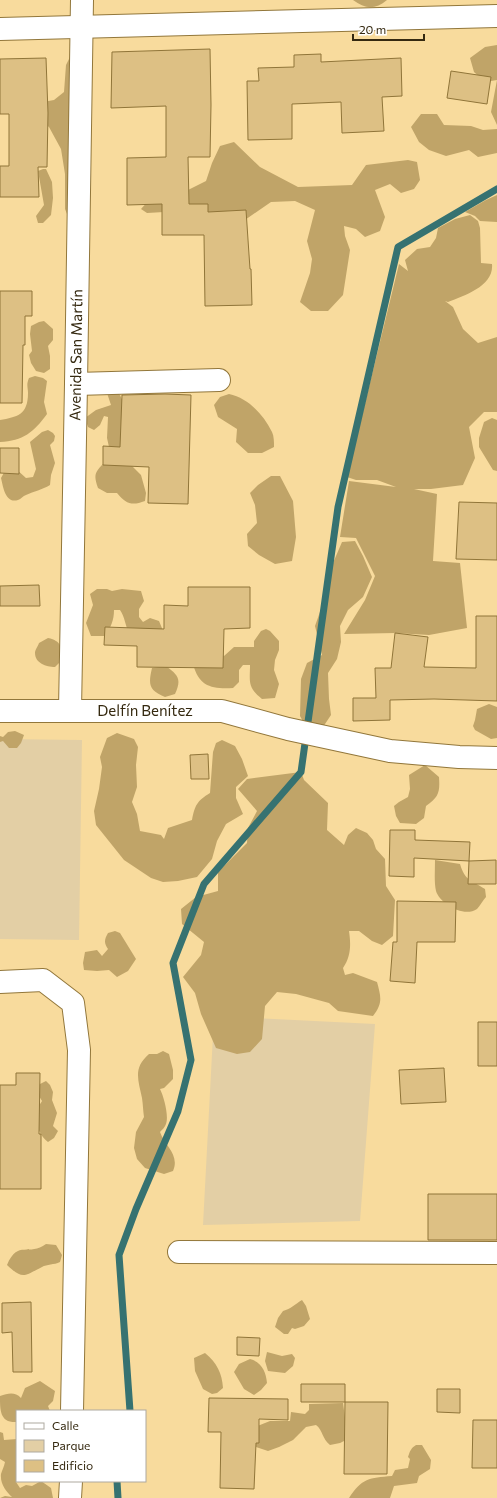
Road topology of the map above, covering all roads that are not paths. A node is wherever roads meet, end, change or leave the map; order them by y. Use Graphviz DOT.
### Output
graph roads {
  1 [pos="82,0"];
  2 [pos="497,16"];
  3 [pos="82,26"];
  4 [pos="0,28"];
  5 [pos="219,380"];
  6 [pos="76,384"];
  7 [pos="70,710"];
  8 [pos="0,711"];
  9 [pos="497,758"];
  10 [pos="0,982"];
  11 [pos="179,1252"];
  12 [pos="497,1253"];
  13 [pos="72,1410"];
  14 [pos="71,1482"];
  15 [pos="70,1498"];
  1 -- 3 [label="street, Avenida San Martín"];
  2 -- 3 [label="street"];
  3 -- 4 [label="street"];
  3 -- 6 [label="street, Avenida San Martín"];
  5 -- 6 [label="street"];
  6 -- 7 [label="street, Avenida San Martín"];
  7 -- 8 [label="street, Delfín Benítez"];
  7 -- 9 [label="street, Delfín Benítez"];
  10 -- 13 [label="street"];
  11 -- 12 [label="street"];
  14 -- 15 [label="street"];
}
